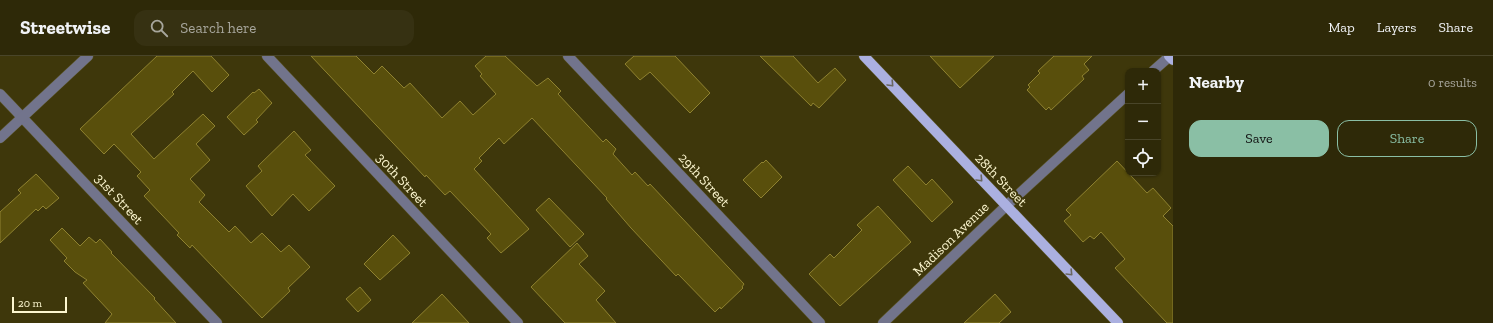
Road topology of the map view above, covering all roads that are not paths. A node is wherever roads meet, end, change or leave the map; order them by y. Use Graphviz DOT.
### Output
graph roads {
  1 [pos="88,56"];
  2 [pos="267,56"];
  3 [pos="568,56"];
  4 [pos="864,56"];
  5 [pos="1170,57"];
  6 [pos="1157,68"];
  7 [pos="0,94"];
  8 [pos="1125,97"];
  9 [pos="22,117"];
  10 [pos="0,138"];
  11 [pos="1006,206"];
  12 [pos="217,323"];
  13 [pos="518,323"];
  14 [pos="820,323"];
  15 [pos="883,323"];
  16 [pos="1118,323"];
  1 -- 9 [label="street"];
  2 -- 13 [label="street, 30th Street"];
  3 -- 14 [label="street, 29th Street"];
  4 -- 11 [label="main road, 28th Street, one-way"];
  5 -- 6 [label="street"];
  7 -- 9 [label="street, 31st Street"];
  8 -- 11 [label="street, Madison Avenue"];
  9 -- 10 [label="street"];
  9 -- 12 [label="street, 31st Street"];
  11 -- 15 [label="street, Madison Avenue"];
  11 -- 16 [label="main road, 28th Street, one-way"];
}
